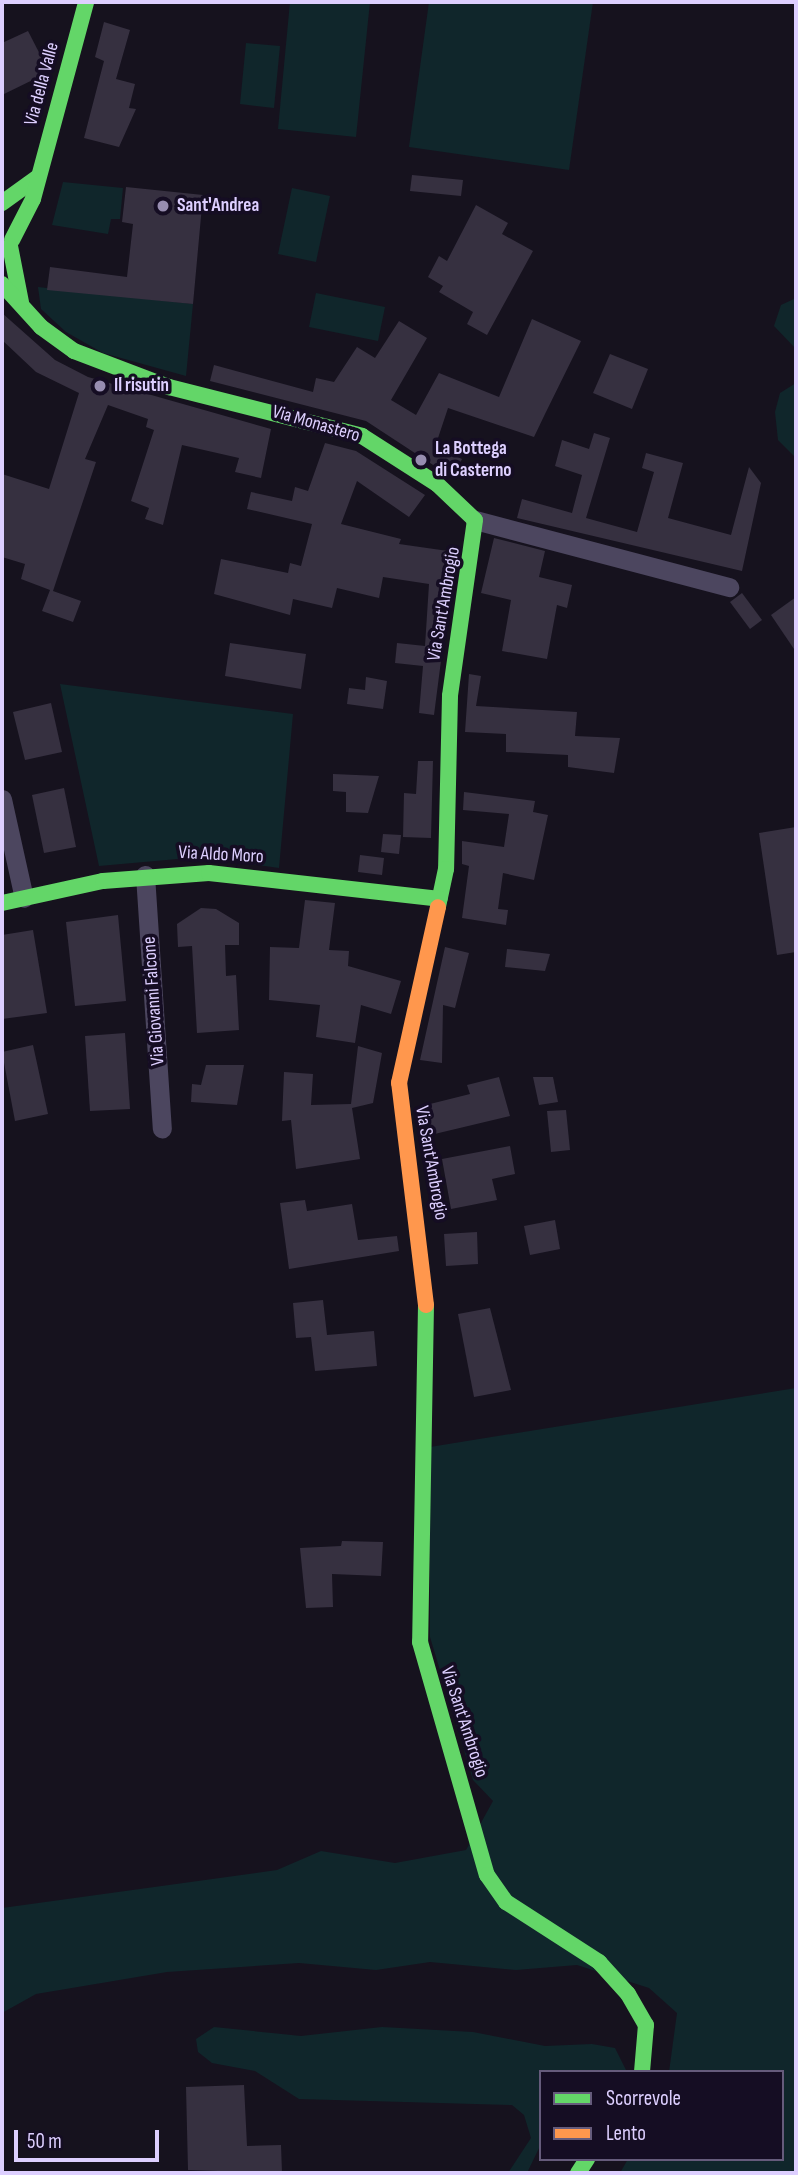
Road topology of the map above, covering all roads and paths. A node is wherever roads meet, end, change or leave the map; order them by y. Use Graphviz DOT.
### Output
graph roads {
  1 [pos="86,2"];
  2 [pos="38,177"];
  3 [pos="2,202"];
  4 [pos="2,218"];
  5 [pos="8,247"];
  6 [pos="2,284"];
  7 [pos="21,302"];
  8 [pos="475,520"];
  9 [pos="729,587"];
  10 [pos="2,799"];
  11 [pos="145,875"];
  12 [pos="24,898"];
  13 [pos="440,899"];
  14 [pos="2,903"];
  15 [pos="162,1128"];
  16 [pos="642,2070"];
  1 -- 2 [label="street, Via della Valle"];
  2 -- 3 [label="street"];
  2 -- 5 [label="street, Via della Valle"];
  4 -- 5 [label="street"];
  5 -- 7 [label="street"];
  6 -- 7 [label="street, Via Monastero"];
  7 -- 8 [label="street, Via Monastero"];
  8 -- 9 [label="street, Via Monastero"];
  8 -- 13 [label="street, Via Sant'Ambrogio"];
  10 -- 12 [label="street"];
  11 -- 12 [label="street, Via Aldo Moro"];
  11 -- 13 [label="street, Via Aldo Moro"];
  11 -- 15 [label="street, Via Giovanni Falcone"];
  12 -- 14 [label="street, Via Aldo Moro"];
  13 -- 16 [label="street, Via Sant'Ambrogio"];
}
